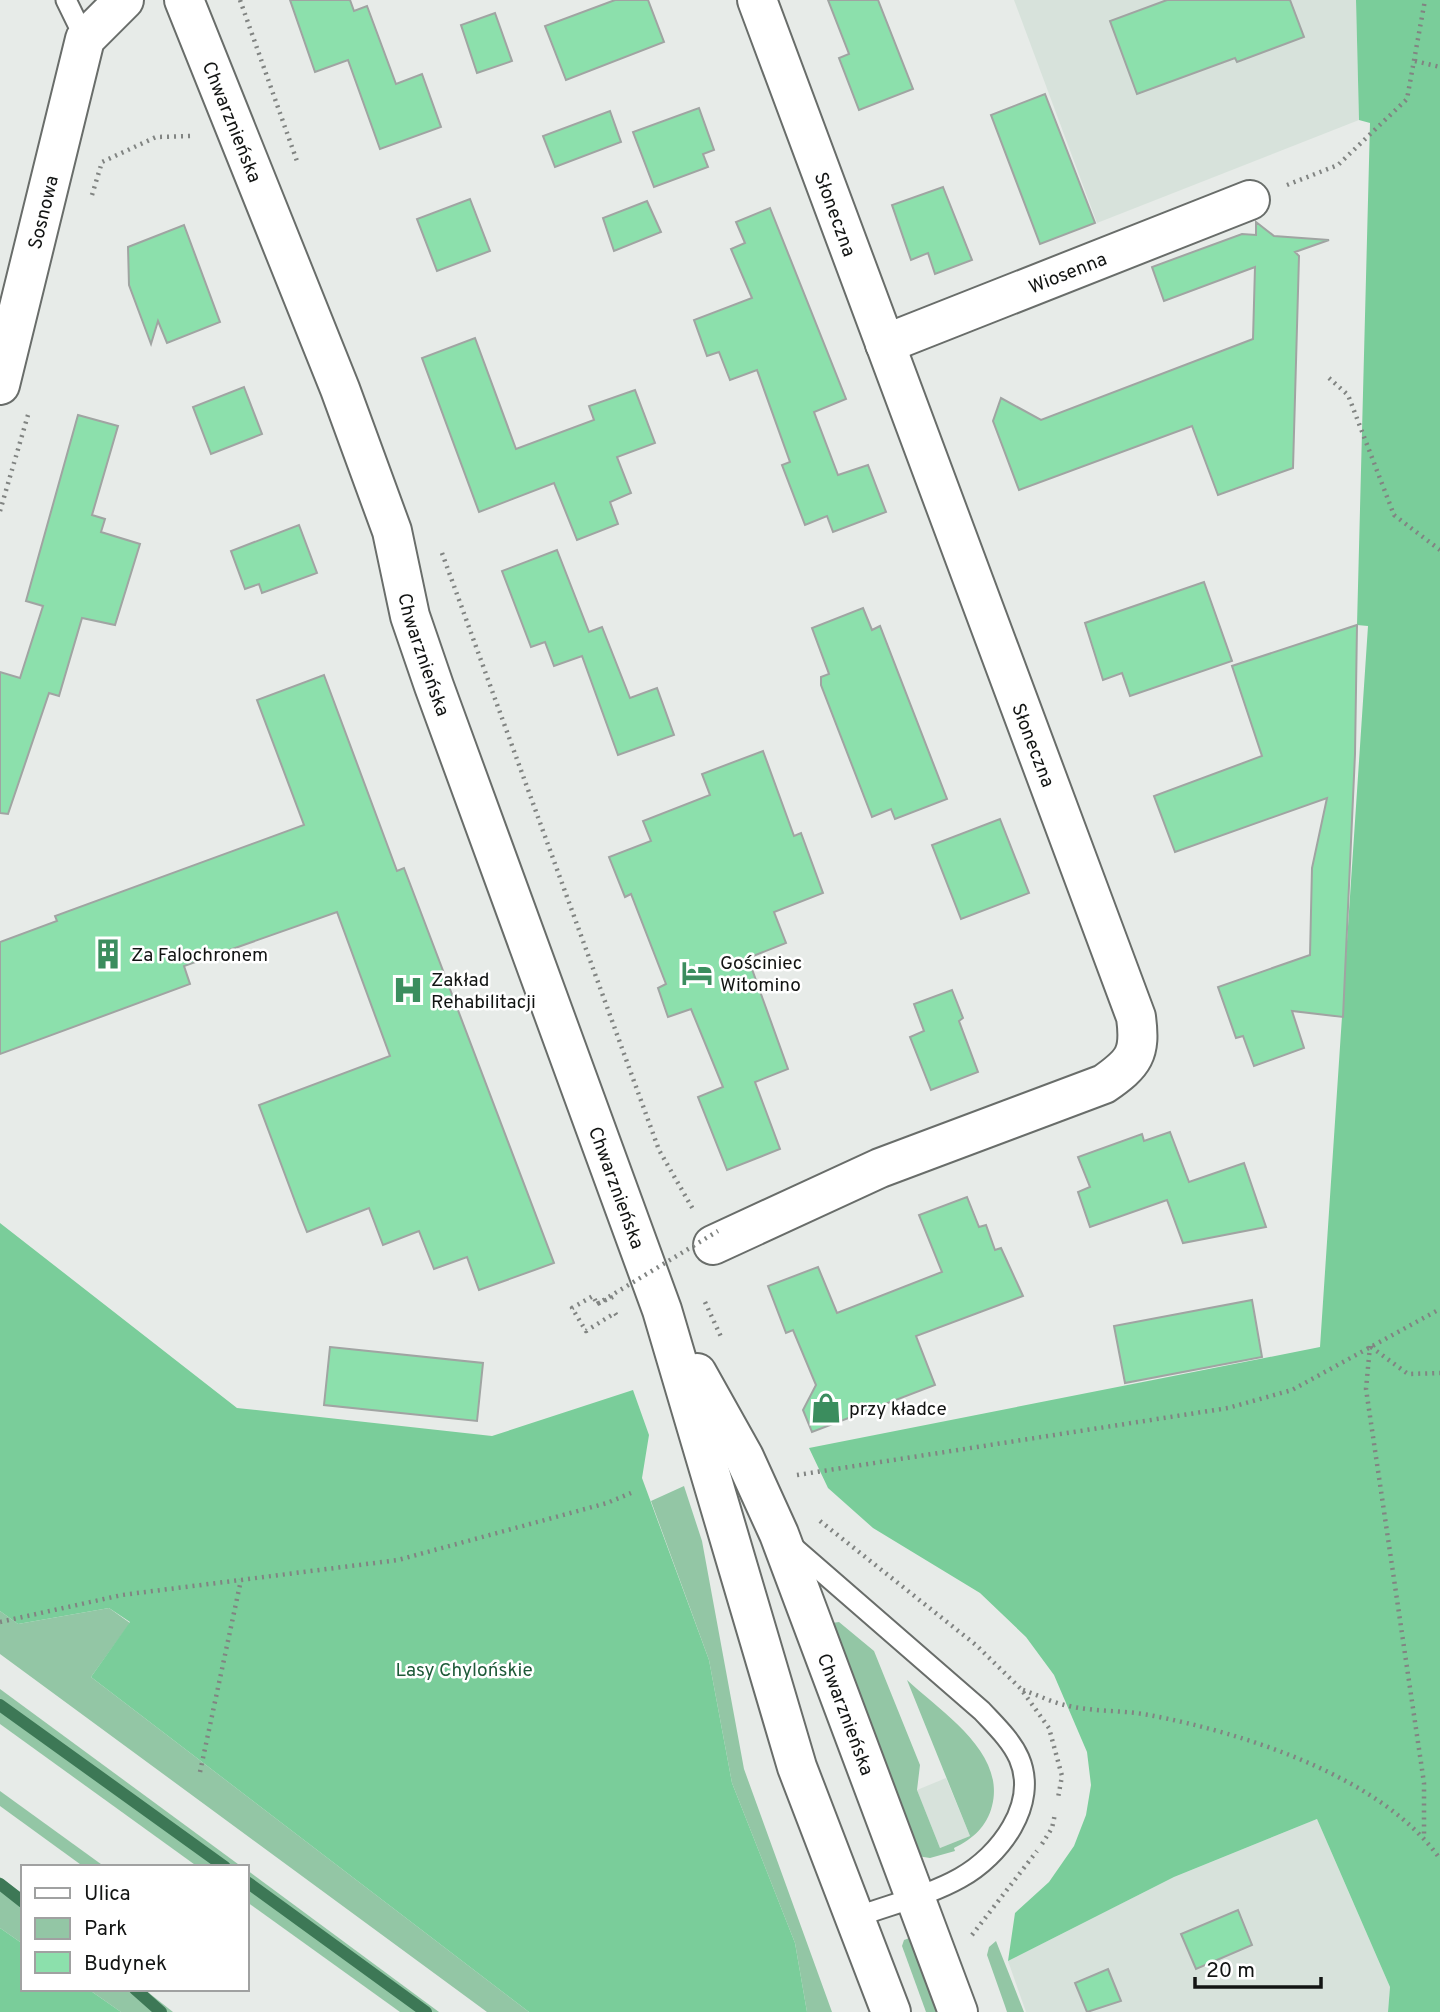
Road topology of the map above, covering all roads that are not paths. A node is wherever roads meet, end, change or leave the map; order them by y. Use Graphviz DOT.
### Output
graph roads {
  1 [pos="66,0"];
  2 [pos="124,0"];
  3 [pos="184,0"];
  4 [pos="757,0"];
  5 [pos="85,39"];
  6 [pos="1250,200"];
  7 [pos="885,344"];
  8 [pos="16,395"];
  9 [pos="708,1231"];
  10 [pos="662,1310"];
  11 [pos="779,1534"];
  12 [pos="916,1895"];
  13 [pos="854,1918"];
  14 [pos="891,2012"];
  15 [pos="958,2012"];
  1 -- 5 [label="lane"];
  2 -- 5 [label="main road"];
  3 -- 10 [label="main road, Chwarznieńska"];
  4 -- 7 [label="main road, Słoneczna"];
  5 -- 8 [label="main road, Sosnowa"];
  6 -- 7 [label="main road, Wiosenna"];
  7 -- 9 [label="main road, Słoneczna"];
  10 -- 11 [label="main road, Chwarznieńska"];
  10 -- 13 [label="main road, Chwarznieńska"];
  11 -- 12 [label="main road, Chwarznieńska"];
  11 -- 12 [label="lane"];
  12 -- 13 [label="lane"];
  12 -- 15 [label="main road, Chwarznieńska"];
  13 -- 14 [label="main road, Chwarznieńska"];
}
